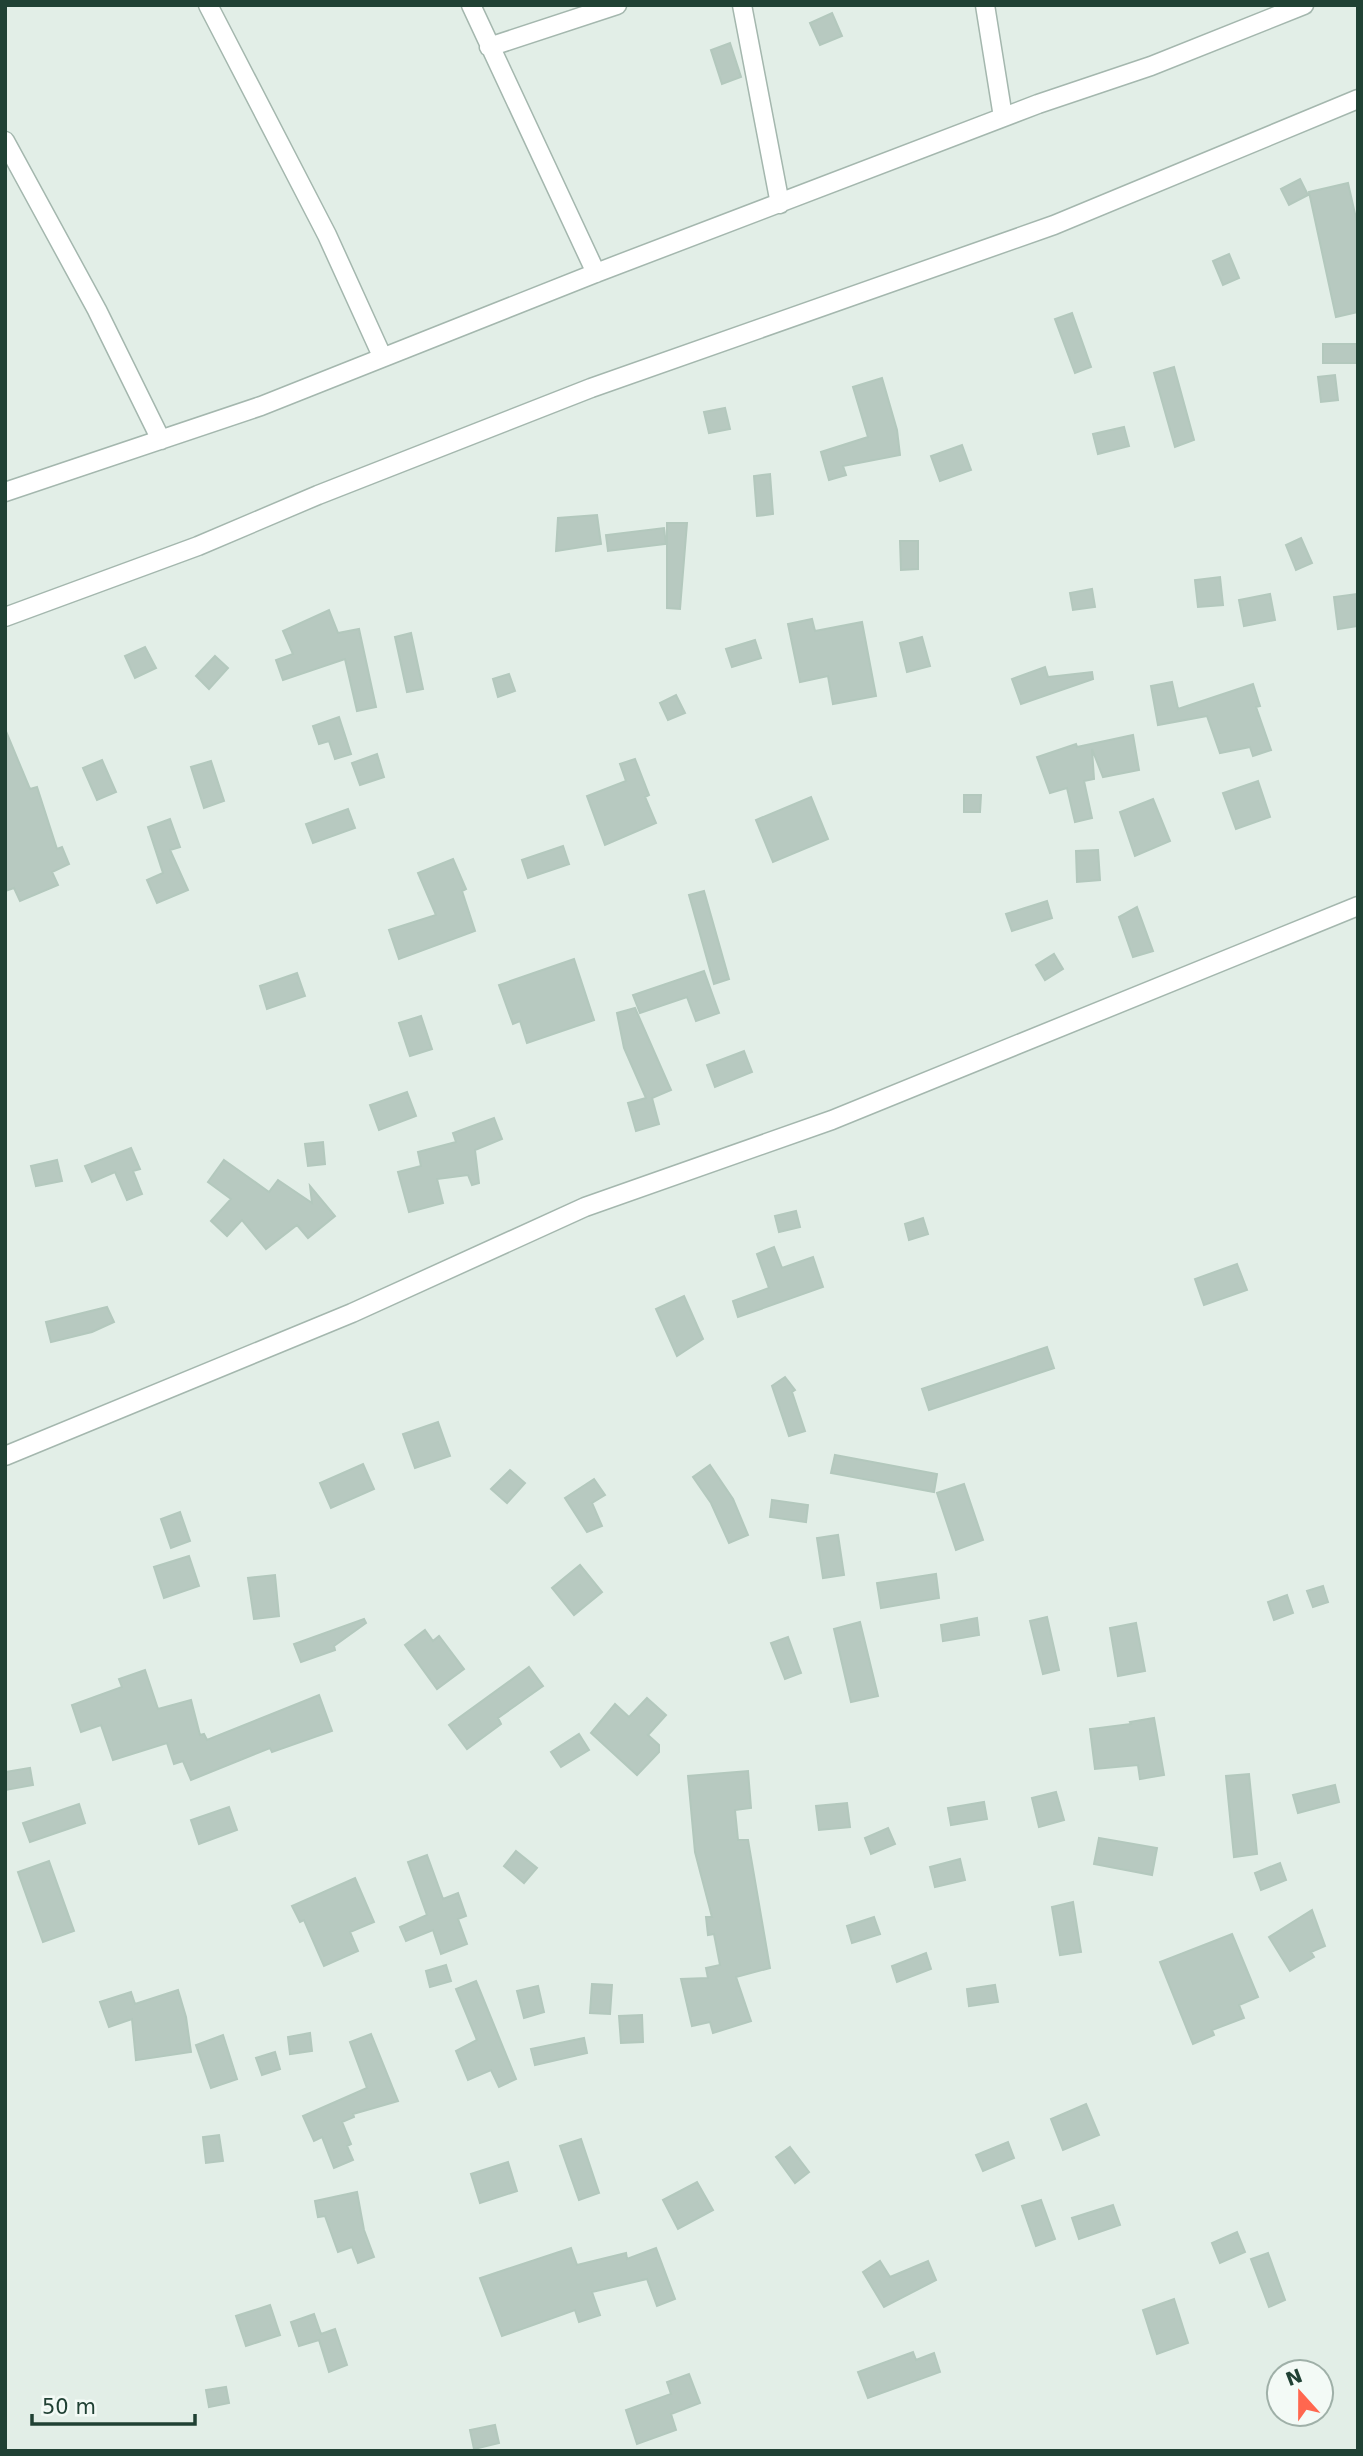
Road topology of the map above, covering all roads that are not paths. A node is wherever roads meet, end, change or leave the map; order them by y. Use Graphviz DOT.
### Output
graph roads {
  1 [pos="208,5"];
  2 [pos="471,5"];
  3 [pos="617,5"];
  4 [pos="742,5"];
  5 [pos="985,5"];
  6 [pos="1247,5"];
  7 [pos="1304,5"];
  8 [pos="1250,24"];
  9 [pos="489,47"];
  10 [pos="1358,99"];
  11 [pos="1003,117"];
  12 [pos="5,141"];
  13 [pos="779,204"];
  14 [pos="596,273"];
  15 [pos="382,356"];
  16 [pos="161,440"];
  17 [pos="5,492"];
  18 [pos="5,617"];
  19 [pos="1358,906"];
  20 [pos="5,1456"];
  1 -- 15 [label="street"];
  2 -- 9 [label="street"];
  3 -- 9 [label="street"];
  4 -- 13 [label="street"];
  5 -- 11 [label="street"];
  6 -- 8 [label="street"];
  7 -- 8 [label="street"];
  8 -- 11 [label="street"];
  9 -- 14 [label="street"];
  10 -- 18 [label="street"];
  11 -- 13 [label="street"];
  12 -- 16 [label="street"];
  13 -- 14 [label="street"];
  14 -- 15 [label="street"];
  15 -- 16 [label="street"];
  16 -- 17 [label="street"];
  19 -- 20 [label="street"];
}
